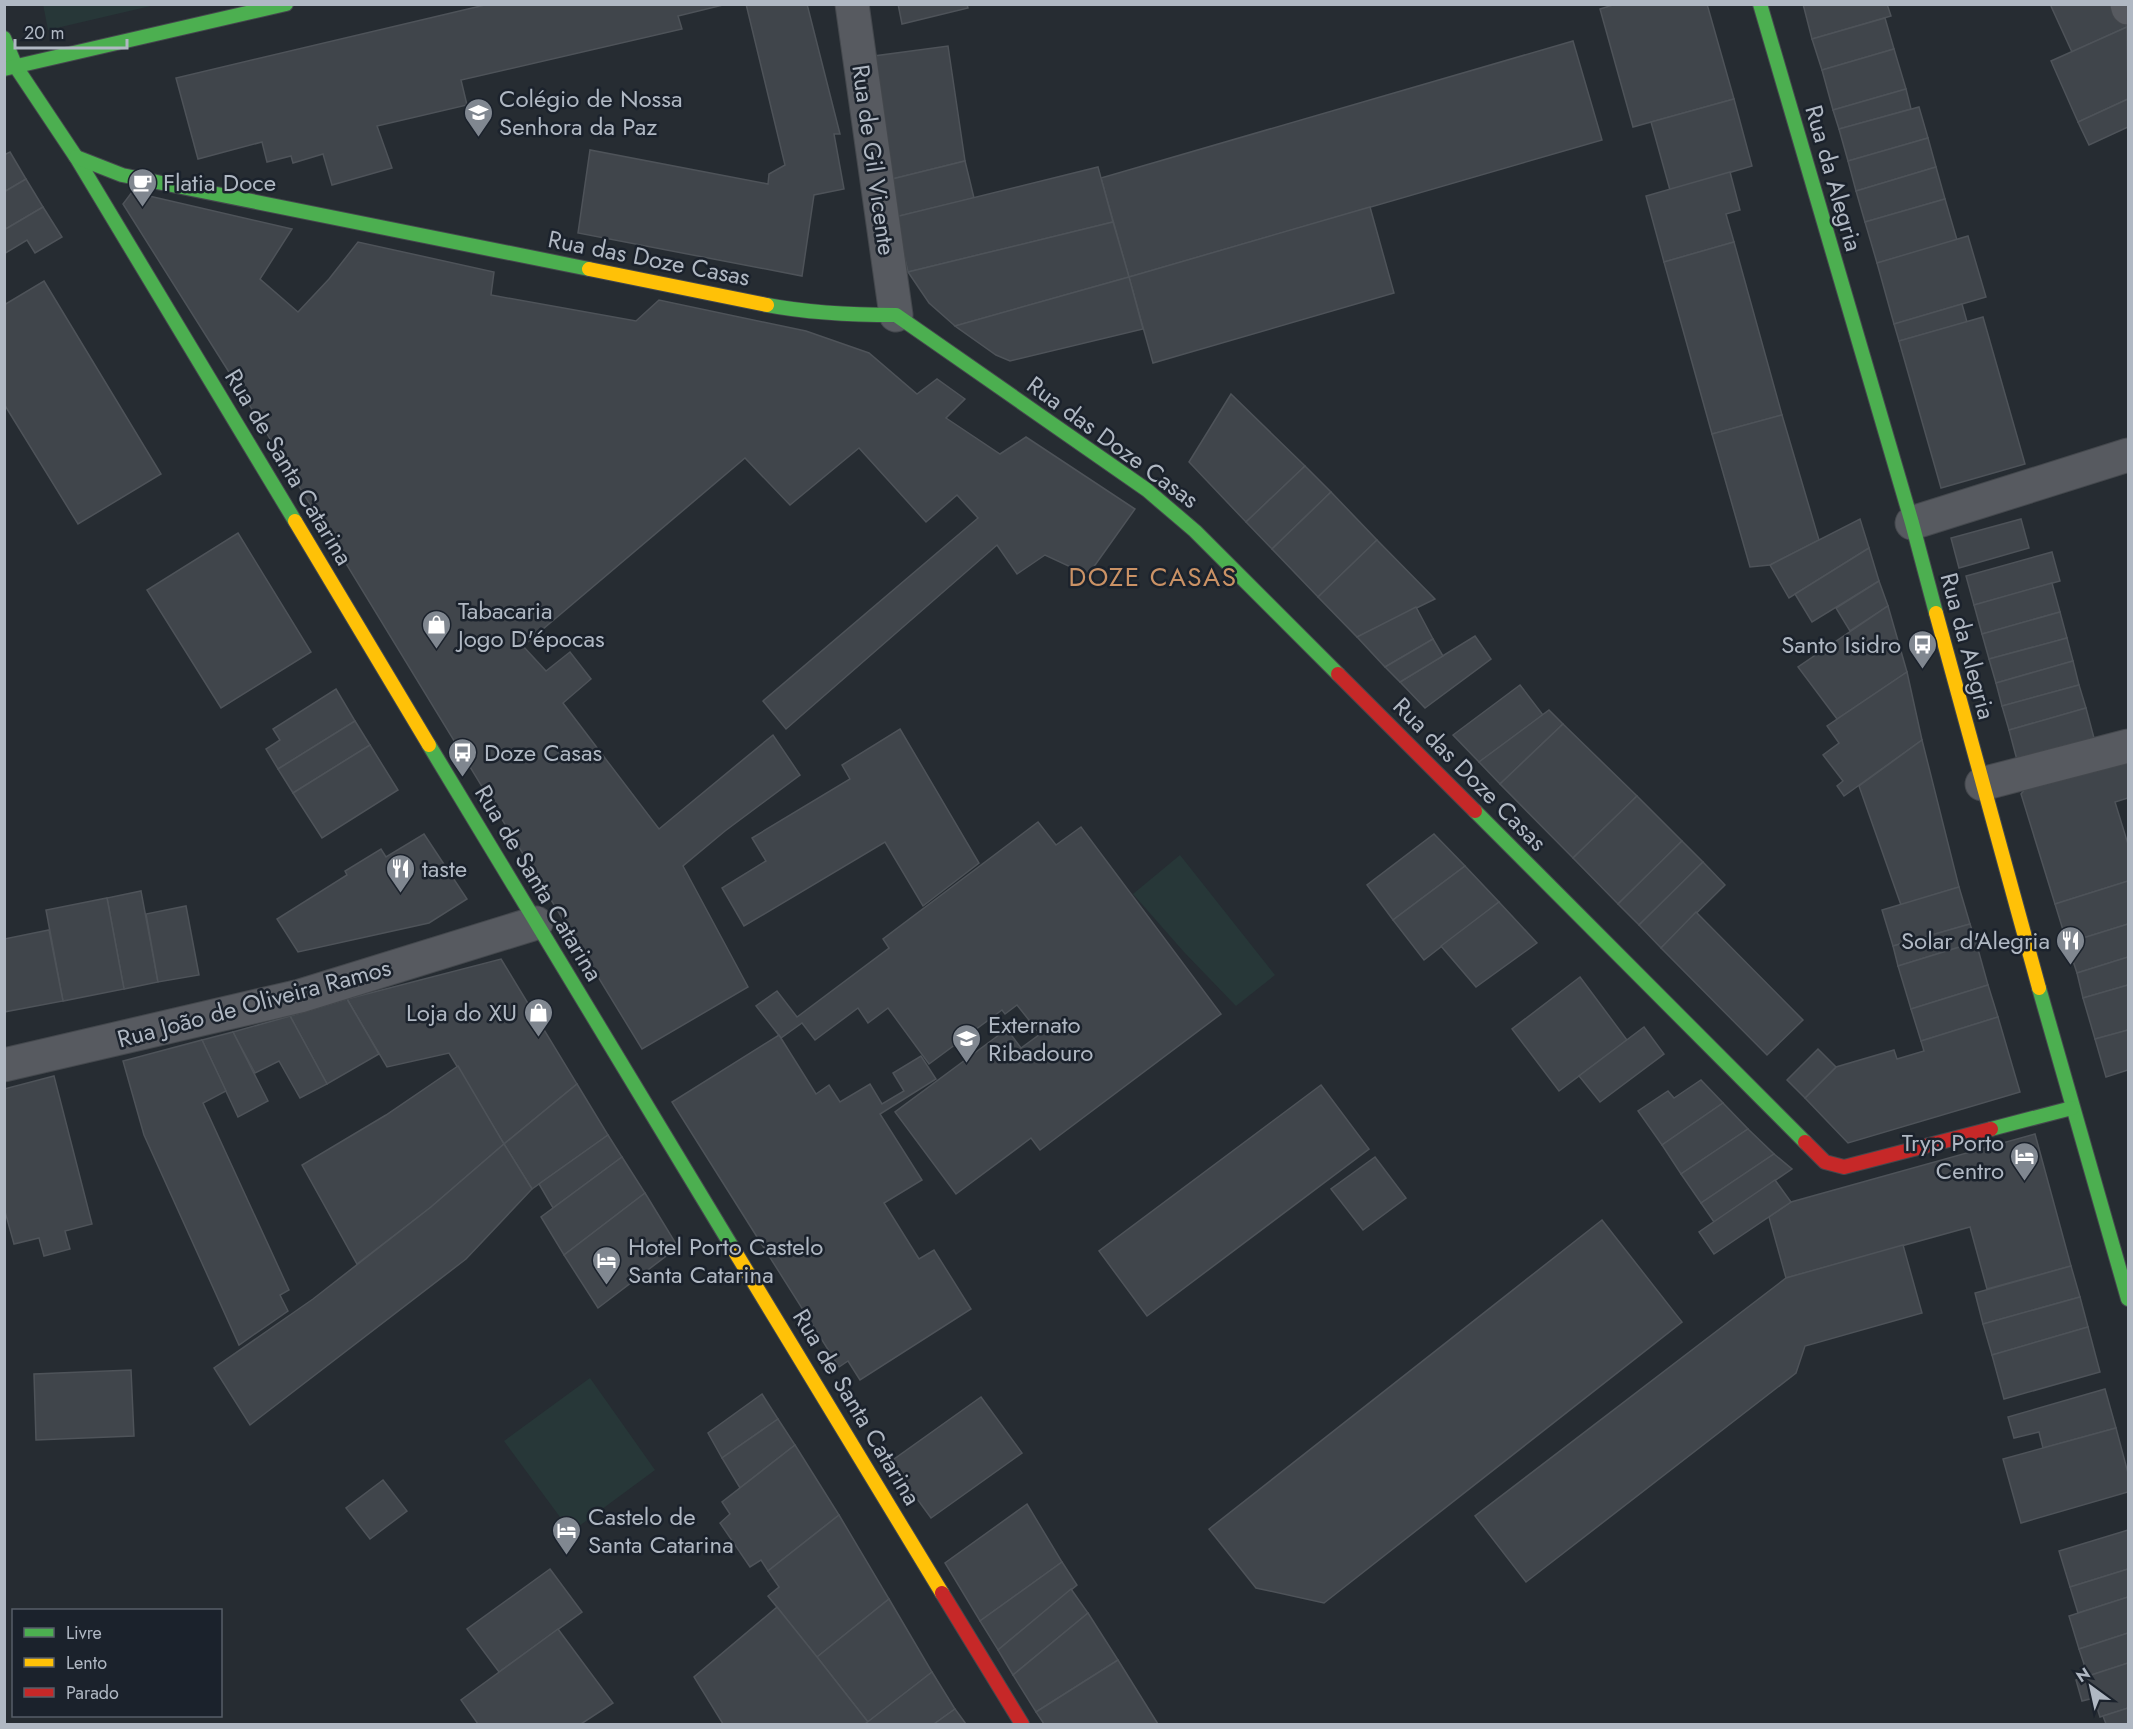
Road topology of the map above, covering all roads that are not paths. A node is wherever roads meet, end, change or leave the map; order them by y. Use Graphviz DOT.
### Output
graph roads {
  1 [pos="286,4"];
  2 [pos="852,4"];
  3 [pos="1760,4"];
  4 [pos="4,38"];
  5 [pos="10,68"];
  6 [pos="76,157"];
  7 [pos="896,315"];
  8 [pos="2128,455"];
  9 [pos="1912,523"];
  10 [pos="2128,746"];
  11 [pos="1982,784"];
  12 [pos="536,923"];
  13 [pos="4,1065"];
  14 [pos="2072,1108"];
  15 [pos="2128,1299"];
  16 [pos="1022,1725"];
  1 -- 5 [label="main road"];
  2 -- 7 [label="street, Rua de Gil Vicente"];
  3 -- 9 [label="main road, Rua da Alegria"];
  4 -- 5 [label="main road, Rua de Santa Catarina"];
  5 -- 6 [label="main road, Rua de Santa Catarina"];
  6 -- 7 [label="main road, Rua das Doze Casas"];
  6 -- 12 [label="main road, Rua de Santa Catarina"];
  7 -- 14 [label="main road, Rua das Doze Casas"];
  8 -- 9 [label="street"];
  9 -- 11 [label="main road, Rua da Alegria"];
  10 -- 11 [label="street"];
  11 -- 14 [label="main road, Rua da Alegria"];
  12 -- 13 [label="street, Rua João de Oliveira Ramos"];
  12 -- 16 [label="main road, Rua de Santa Catarina"];
  14 -- 15 [label="main road, Rua da Alegria"];
}
